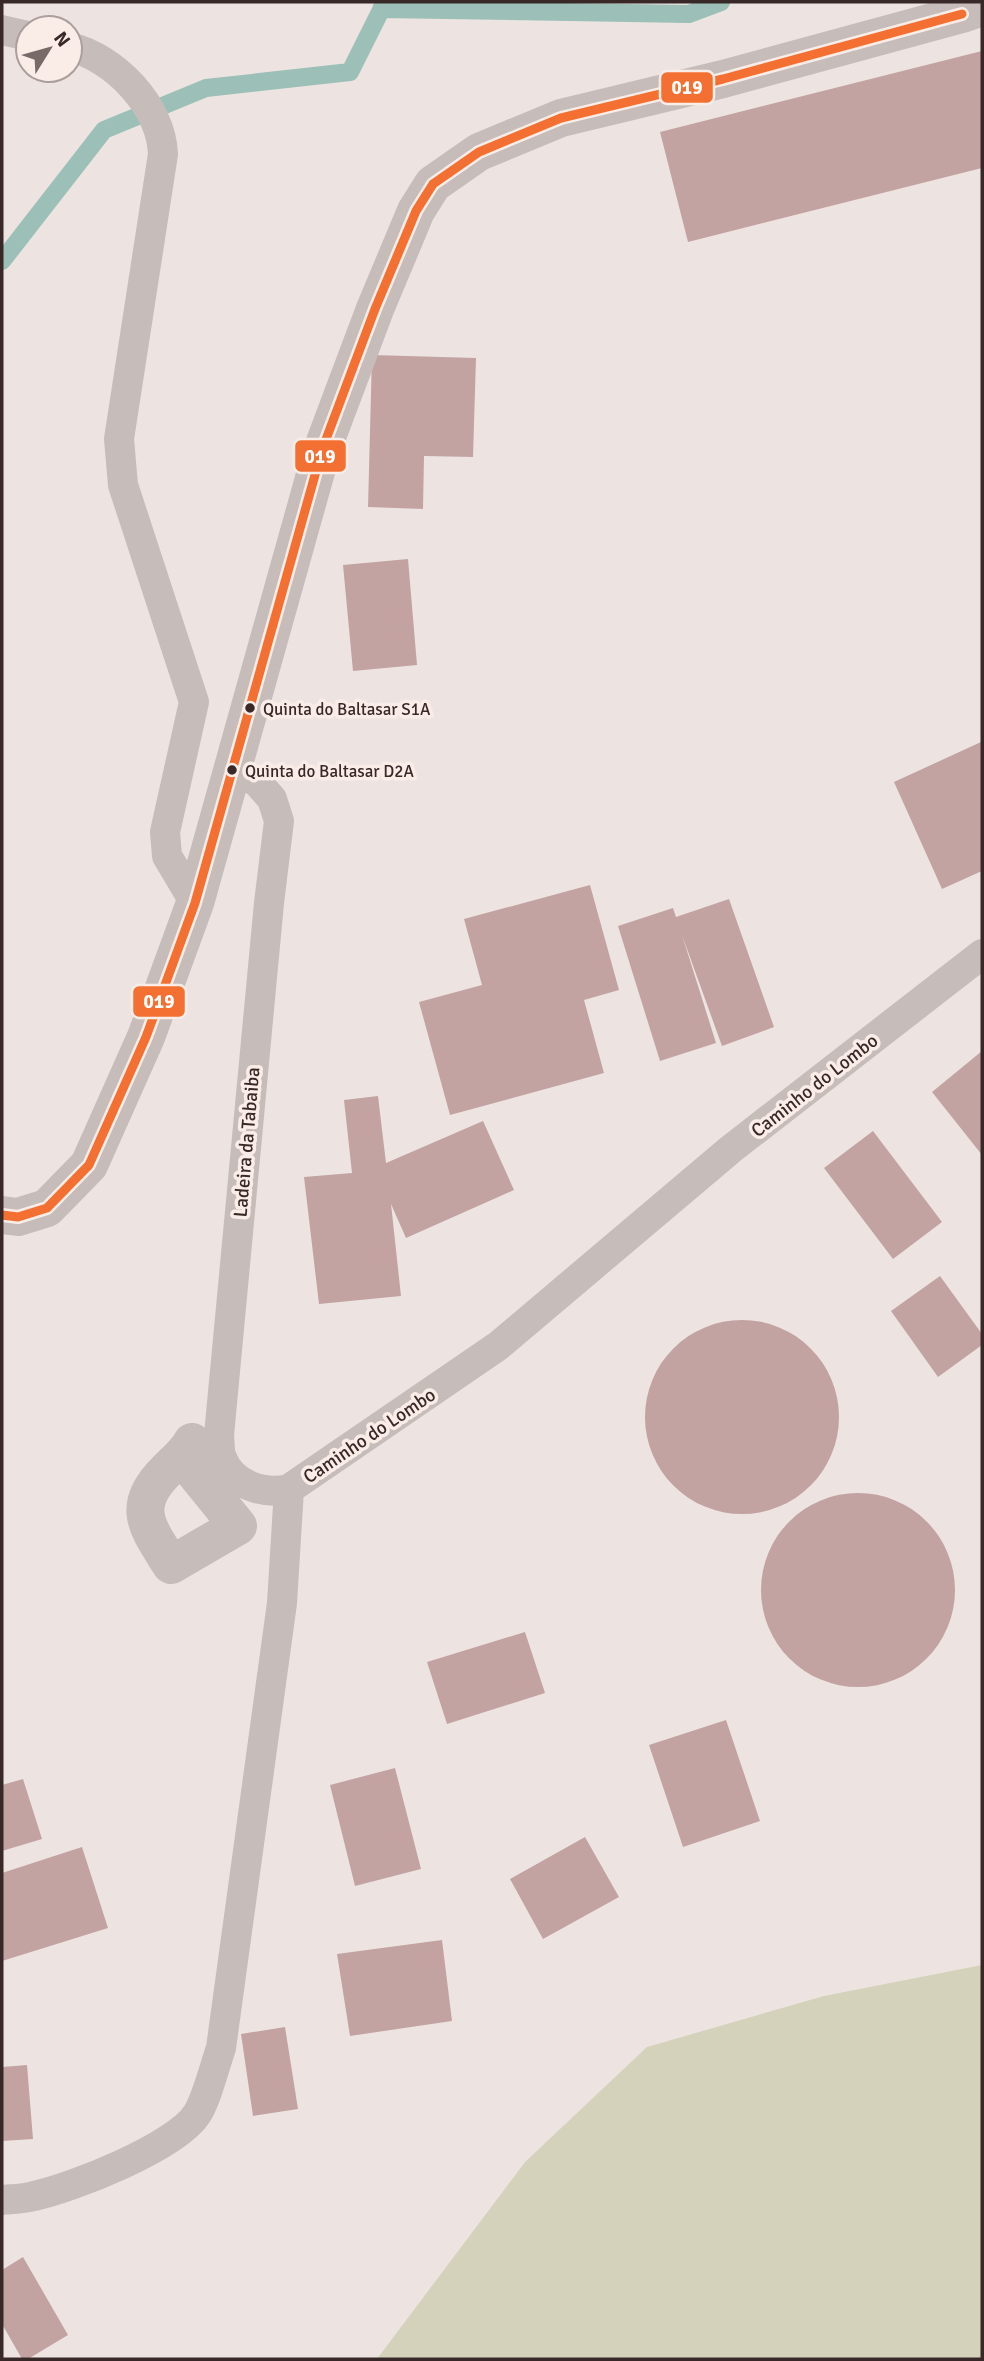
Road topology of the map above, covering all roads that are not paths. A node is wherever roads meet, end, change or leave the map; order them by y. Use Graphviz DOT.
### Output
graph roads {
  1 [pos="968,8"];
  2 [pos="84,53"];
  3 [pos="231,768"];
  4 [pos="195,904"];
  5 [pos="982,954"];
  6 [pos="2,1215"];
  7 [pos="289,1489"];
  8 [pos="2,2200"];
  1 -- 3 [label="street"];
  2 -- 4 [label="lane"];
  3 -- 4 [label="street"];
  3 -- 7 [label="lane, Ladeira da Tabaiba"];
  4 -- 6 [label="street"];
  5 -- 7 [label="lane, Caminho do Lombo"];
  7 -- 8 [label="lane, Caminho do Lombo"];
}
